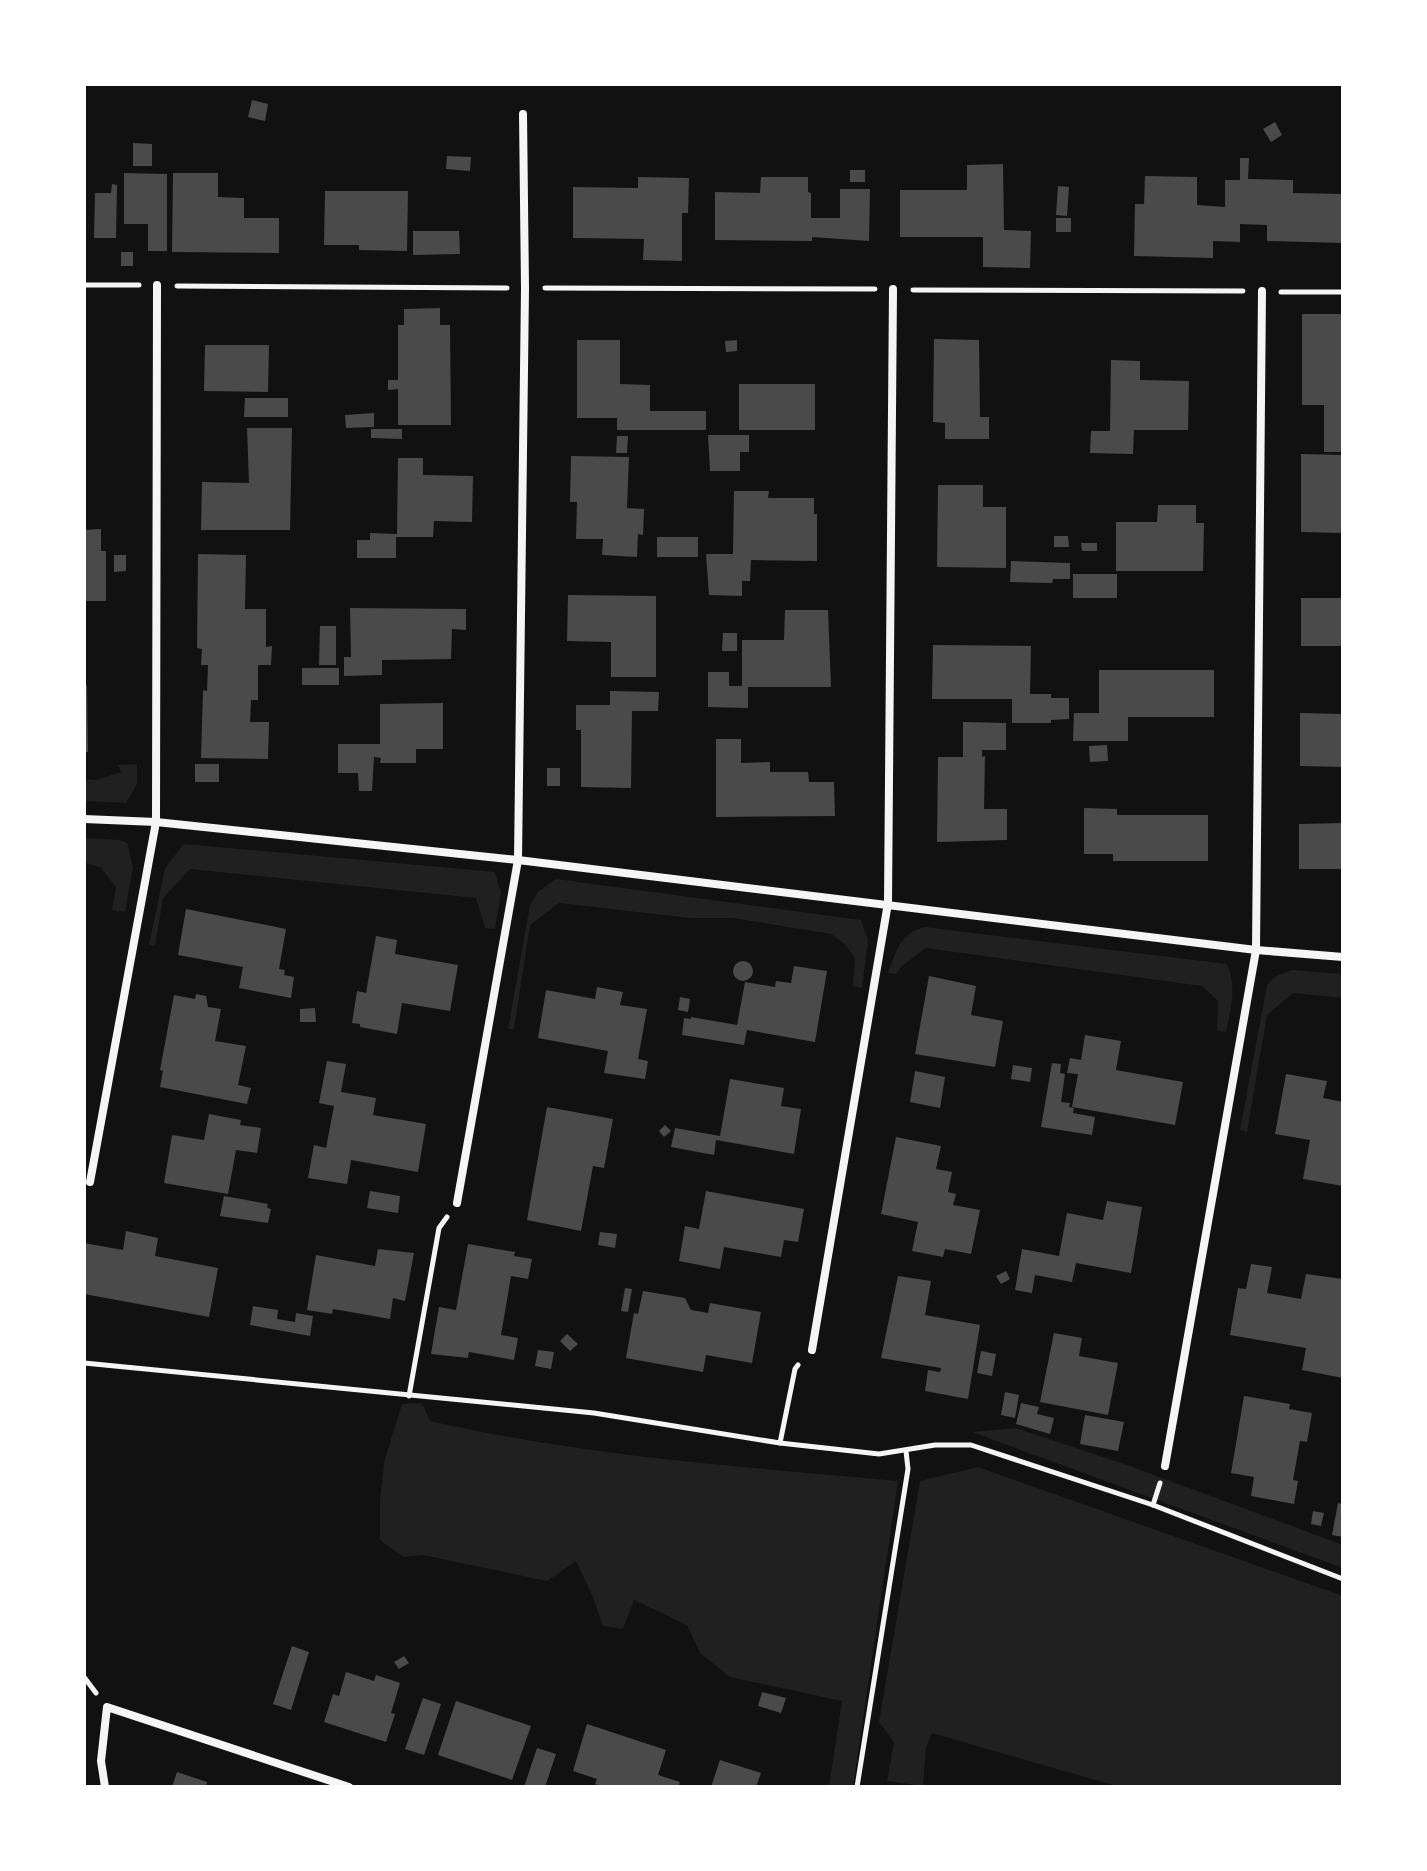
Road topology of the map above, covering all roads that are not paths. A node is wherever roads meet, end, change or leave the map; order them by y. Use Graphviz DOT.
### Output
graph roads {
  1 [pos="523,114"];
  2 [pos="157,285"];
  3 [pos="893,289"];
  4 [pos="1262,291"];
  5 [pos="84,819"];
  6 [pos="156,822"];
  7 [pos="518,860"];
  8 [pos="888,903"];
  9 [pos="1256,950"];
  10 [pos="1343,957"];
  11 [pos="90,1182"];
  12 [pos="457,1203"];
  13 [pos="812,1350"];
  14 [pos="1165,1466"];
  15 [pos="105,1787"];
  16 [pos="349,1787"];
  1 -- 7 [label="street"];
  2 -- 6 [label="street"];
  3 -- 8 [label="street"];
  4 -- 9 [label="street"];
  5 -- 6 [label="street"];
  6 -- 7 [label="street"];
  6 -- 11 [label="street"];
  7 -- 8 [label="street"];
  7 -- 12 [label="street"];
  8 -- 9 [label="street"];
  8 -- 13 [label="street"];
  9 -- 10 [label="street"];
  9 -- 14 [label="street"];
  15 -- 16 [label="street"];
}
